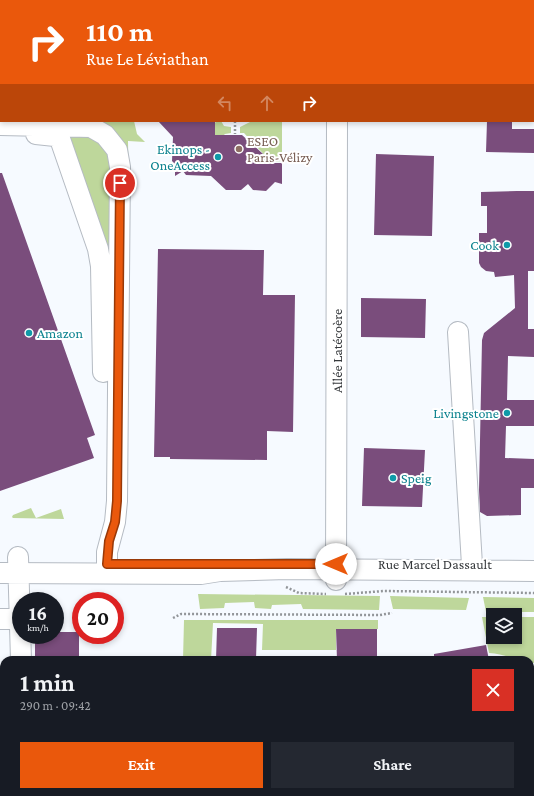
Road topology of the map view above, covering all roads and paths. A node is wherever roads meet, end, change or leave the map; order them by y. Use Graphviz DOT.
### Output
graph roads {
  1 [pos="235,122"];
  2 [pos="337,122"];
  3 [pos="0,125"];
  4 [pos="0,134"];
  5 [pos="235,134"];
  6 [pos="458,332"];
  7 [pos="103,372"];
  8 [pos="472,565"];
  9 [pos="534,565"];
  10 [pos="11,566"];
  11 [pos="107,568"];
  12 [pos="534,571"];
  13 [pos="534,578"];
  14 [pos="337,581"];
  15 [pos="439,582"];
  16 [pos="534,584"];
  17 [pos="282,587"];
  18 [pos="15,592"];
  19 [pos="534,593"];
  20 [pos="392,613"];
  21 [pos="173,618"];
  22 [pos="0,619"];
  23 [pos="12,619"];
  24 [pos="21,644"];
  25 [pos="21,656"];
  1 -- 5 [label="path"];
  2 -- 14 [label="street, Allée Latécoère"];
  3 -- 11 [label="street"];
  4 -- 7 [label="street"];
  6 -- 8 [label="street"];
  8 -- 9 [label="street, Rue Marcel Dassault"];
  8 -- 14 [label="street, Rue Marcel Dassault"];
  10 -- 11 [label="street, Rue Marcel Dassault"];
  10 -- 18 [label="street"];
  11 -- 14 [label="street, Rue Marcel Dassault"];
  11 -- 14 [label="street, Rue Marcel Dassault"];
  12 -- 14 [label="street, Rue Marcel Dassault"];
  13 -- 15 [label="street, Rue Marcel Dassault"];
  14 -- 15 [label="street, Rue Marcel Dassault"];
  14 -- 17 [label="path"];
  14 -- 19 [label="path"];
  15 -- 16 [label="street, Rue Marcel Dassault"];
  20 -- 21 [label="path"];
  22 -- 23 [label="street"];
  24 -- 25 [label="street"];
}
